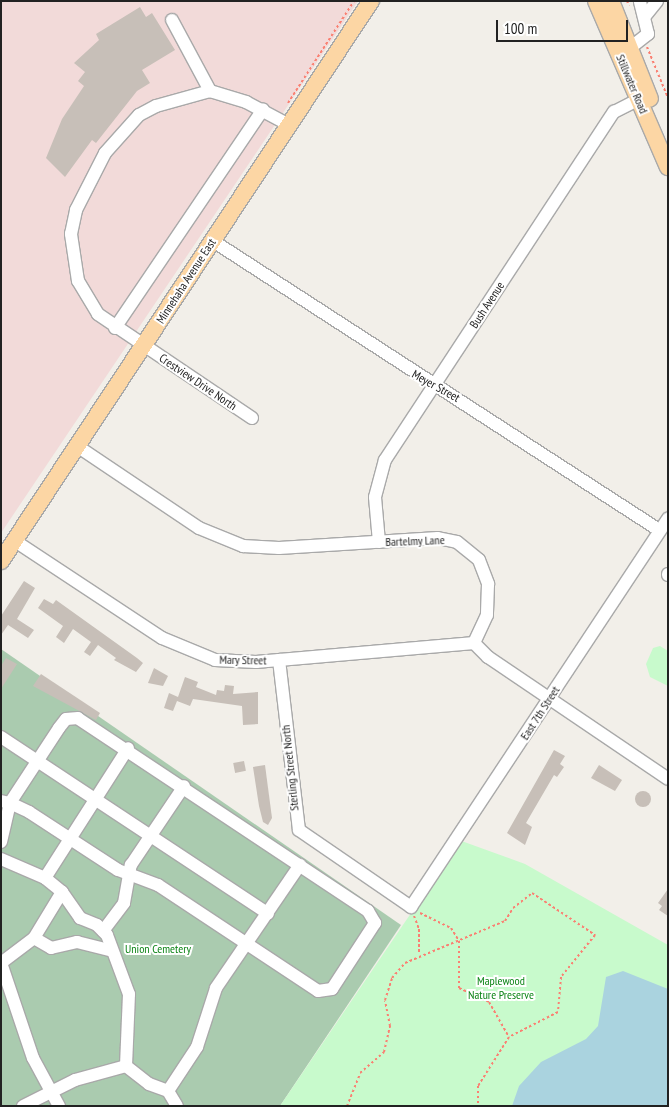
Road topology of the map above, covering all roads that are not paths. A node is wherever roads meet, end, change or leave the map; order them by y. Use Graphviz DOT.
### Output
graph roads {
  1 [pos="371,1"];
  2 [pos="596,1"];
  3 [pos="611,1"];
  4 [pos="656,1"];
  5 [pos="635,5"];
  6 [pos="645,16"];
  7 [pos="172,20"];
  8 [pos="637,44"];
  9 [pos="210,91"];
  10 [pos="643,97"];
  11 [pos="263,110"];
  12 [pos="289,125"];
  13 [pos="668,143"];
  14 [pos="668,167"];
  15 [pos="213,241"];
  16 [pos="115,328"];
  17 [pos="143,346"];
  18 [pos="435,384"];
  19 [pos="252,418"];
  20 [pos="77,446"];
  21 [pos="668,518"];
  22 [pos="659,530"];
  23 [pos="15,540"];
  24 [pos="379,542"];
  25 [pos="1,561"];
  26 [pos="474,643"];
  27 [pos="279,660"];
  28 [pos="549,698"];
  29 [pos="1,737"];
  30 [pos="128,748"];
  31 [pos="38,761"];
  32 [pos="668,779"];
  33 [pos="184,786"];
  34 [pos="94,799"];
  35 [pos="6,802"];
  36 [pos="150,836"];
  37 [pos="68,839"];
  38 [pos="1,842"];
  39 [pos="1,858"];
  40 [pos="300,865"];
  41 [pos="128,872"];
  42 [pos="45,878"];
  43 [pos="62,892"];
  44 [pos="411,907"];
  45 [pos="268,914"];
  46 [pos="103,931"];
  47 [pos="34,938"];
  48 [pos="247,944"];
  49 [pos="110,950"];
  50 [pos="1,963"];
  51 [pos="126,1066"];
  52 [pos="49,1091"];
  53 [pos="168,1091"];
  54 [pos="23,1106"];
  55 [pos="59,1106"];
  56 [pos="177,1106"];
  1 -- 12 [label="main road, Minnehaha Avenue East"];
  2 -- 10 [label="main road, Stillwater Road"];
  3 -- 8 [label="main road, Stillwater Road"];
  4 -- 6 [label="street"];
  5 -- 6 [label="street"];
  6 -- 8 [label="street"];
  7 -- 9 [label="street"];
  8 -- 10 [label="main road, Stillwater Road"];
  9 -- 11 [label="street"];
  9 -- 16 [label="street, Crestview Drive North"];
  10 -- 13 [label="main road, Stillwater Road"];
  10 -- 14 [label="main road, Stillwater Road"];
  10 -- 18 [label="street, Bush Avenue"];
  11 -- 12 [label="street"];
  11 -- 16 [label="street"];
  12 -- 15 [label="main road, Minnehaha Avenue East"];
  15 -- 17 [label="main road, Minnehaha Avenue East"];
  15 -- 18 [label="street, Meyer Street"];
  16 -- 17 [label="street, Crestview Drive North"];
  17 -- 19 [label="street, Crestview Drive North"];
  17 -- 20 [label="main road, Minnehaha Avenue East"];
  18 -- 22 [label="street, Meyer Street"];
  18 -- 24 [label="street, Bush Avenue"];
  20 -- 23 [label="main road, Minnehaha Avenue East"];
  20 -- 24 [label="street, Bartelmy Lane"];
  21 -- 22 [label="street, East 7th Street"];
  22 -- 28 [label="street, East 7th Street"];
  23 -- 25 [label="main road, Minnehaha Avenue East"];
  23 -- 27 [label="street, Mary Street"];
  24 -- 26 [label="street, Bartelmy Lane"];
  26 -- 27 [label="street, Mary Street"];
  26 -- 28 [label="street"];
  27 -- 44 [label="street, Sterling Street North"];
  28 -- 32 [label="street"];
  28 -- 44 [label="street, East 7th Street"];
  29 -- 31 [label="street"];
  30 -- 31 [label="street"];
  30 -- 33 [label="street"];
  30 -- 34 [label="street"];
  31 -- 34 [label="street"];
  31 -- 35 [label="street"];
  33 -- 36 [label="street"];
  33 -- 40 [label="street"];
  34 -- 36 [label="street"];
  34 -- 37 [label="street"];
  35 -- 37 [label="street"];
  35 -- 38 [label="street"];
  36 -- 41 [label="street"];
  36 -- 45 [label="street"];
  37 -- 41 [label="street"];
  37 -- 42 [label="street"];
  39 -- 42 [label="street"];
  40 -- 45 [label="street"];
  40 -- 48 [label="street"];
  41 -- 46 [label="street"];
  41 -- 48 [label="street"];
  42 -- 43 [label="street"];
  43 -- 46 [label="street"];
  43 -- 47 [label="street"];
  45 -- 48 [label="street"];
  46 -- 49 [label="street"];
  47 -- 49 [label="street"];
  47 -- 50 [label="street"];
  48 -- 53 [label="street"];
  49 -- 51 [label="street"];
  50 -- 52 [label="street"];
  51 -- 52 [label="street"];
  51 -- 53 [label="street"];
  52 -- 54 [label="street"];
  52 -- 55 [label="street"];
  53 -- 56 [label="street"];
}
